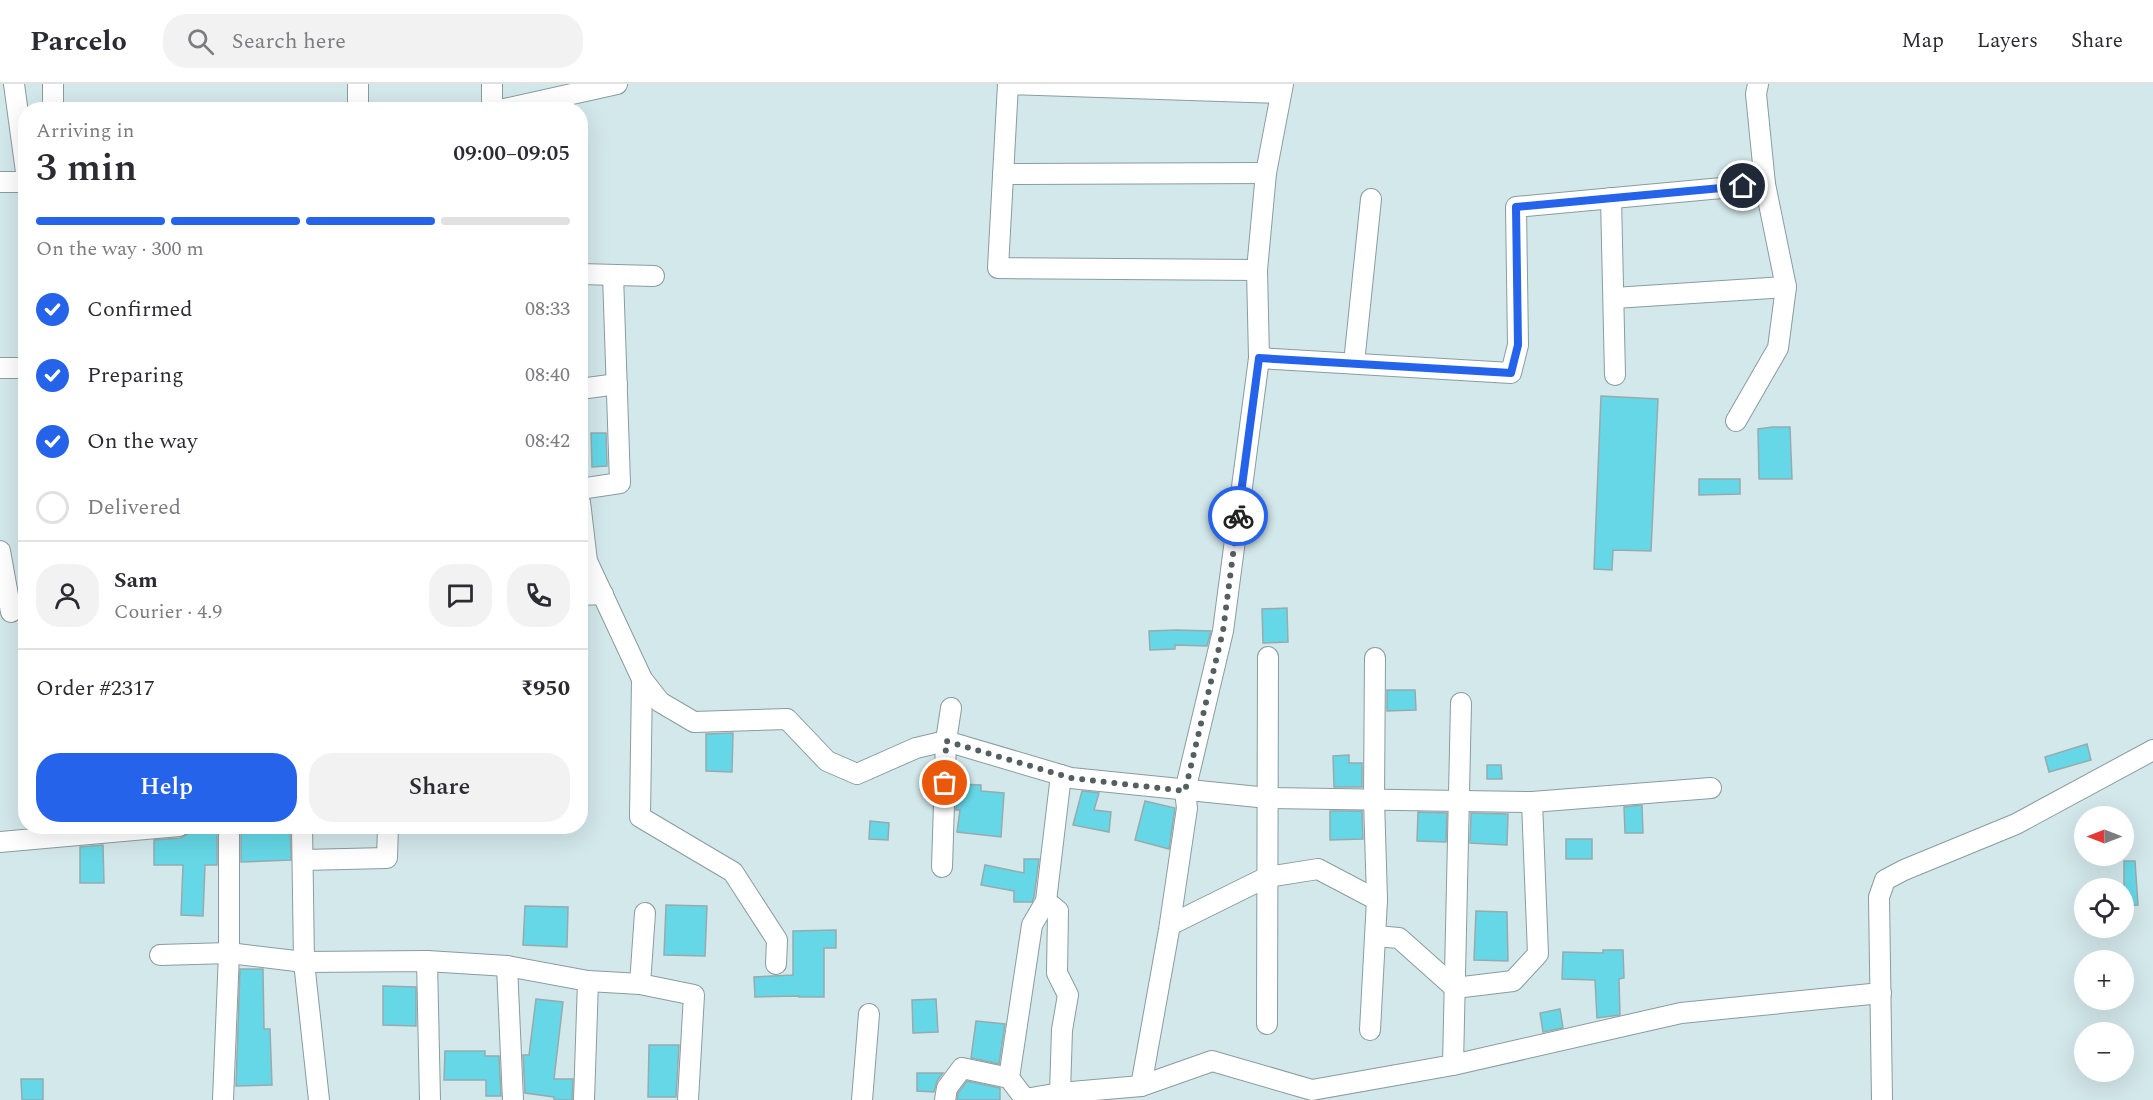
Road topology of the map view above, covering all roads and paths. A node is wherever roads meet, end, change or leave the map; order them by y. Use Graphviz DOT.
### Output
graph roads {
  1 [pos="14,84"];
  2 [pos="52,84"];
  3 [pos="358,84"];
  4 [pos="492,84"];
  5 [pos="617,84"];
  6 [pos="1758,84"];
  7 [pos="1282,88"];
  8 [pos="53,102"];
  9 [pos="358,102"];
  10 [pos="492,102"];
  11 [pos="536,102"];
  12 [pos="18,113"];
  13 [pos="1266,173"];
  14 [pos="1003,174"];
  15 [pos="0,182"];
  16 [pos="18,182"];
  17 [pos="1765,184"];
  18 [pos="1611,198"];
  19 [pos="1371,199"];
  20 [pos="1257,270"];
  21 [pos="588,274"];
  22 [pos="613,275"];
  23 [pos="654,276"];
  24 [pos="1786,287"];
  25 [pos="1614,298"];
  26 [pos="1259,358"];
  27 [pos="1354,363"];
  28 [pos="0,368"];
  29 [pos="18,368"];
  30 [pos="1616,375"];
  31 [pos="617,384"];
  32 [pos="588,388"];
  33 [pos="1736,421"];
  34 [pos="588,488"];
  35 [pos="0,551"];
  36 [pos="588,563"];
  37 [pos="603,594"];
  38 [pos="588,595"];
  39 [pos="12,612"];
  40 [pos="1268,657"];
  41 [pos="1375,658"];
  42 [pos="642,679"];
  43 [pos="1461,703"];
  44 [pos="951,708"];
  45 [pos="946,741"];
  46 [pos="2153,750"];
  47 [pos="1061,775"];
  48 [pos="1711,788"];
  49 [pos="1185,791"];
  50 [pos="1268,798"];
  51 [pos="1374,799"];
  52 [pos="1532,802"];
  53 [pos="1460,803"];
  54 [pos="78,834"];
  55 [pos="229,834"];
  56 [pos="302,834"];
  57 [pos="388,834"];
  58 [pos="0,842"];
  59 [pos="303,860"];
  60 [pos="942,867"];
  61 [pos="1267,877"];
  62 [pos="1377,900"];
  63 [pos="1046,901"];
  64 [pos="645,913"];
  65 [pos="1170,926"];
  66 [pos="1376,936"];
  67 [pos="229,953"];
  68 [pos="160,956"];
  69 [pos="428,961"];
  70 [pos="304,962"];
  71 [pos="776,964"];
  72 [pos="507,966"];
  73 [pos="588,981"];
  74 [pos="640,984"];
  75 [pos="1455,988"];
  76 [pos="1881,993"];
  77 [pos="869,1014"];
  78 [pos="1267,1024"];
  79 [pos="1370,1030"];
  80 [pos="1453,1065"];
  81 [pos="1009,1078"];
  82 [pos="1141,1086"];
  83 [pos="1060,1093"];
  84 [pos="1311,1095"];
  85 [pos="223,1100"];
  86 [pos="319,1100"];
  87 [pos="430,1100"];
  88 [pos="513,1100"];
  89 [pos="584,1100"];
  90 [pos="688,1100"];
  91 [pos="862,1100"];
  92 [pos="945,1100"];
  93 [pos="1025,1100"];
  94 [pos="1882,1100"];
  1 -- 12 [label="street"];
  2 -- 8 [label="street"];
  3 -- 9 [label="street"];
  4 -- 10 [label="street"];
  5 -- 11 [label="street"];
  6 -- 17 [label="street"];
  7 -- 13 [label="street"];
  7 -- 14 [label="street"];
  13 -- 14 [label="street"];
  13 -- 20 [label="street"];
  14 -- 20 [label="street"];
  15 -- 16 [label="street"];
  17 -- 18 [label="street"];
  17 -- 24 [label="street"];
  18 -- 25 [label="street"];
  18 -- 27 [label="street"];
  19 -- 27 [label="street"];
  20 -- 26 [label="street"];
  21 -- 22 [label="street"];
  22 -- 23 [label="street"];
  22 -- 31 [label="street"];
  24 -- 25 [label="street"];
  24 -- 33 [label="street"];
  25 -- 30 [label="street"];
  26 -- 27 [label="street"];
  26 -- 49 [label="street"];
  28 -- 29 [label="street"];
  31 -- 32 [label="street"];
  31 -- 34 [label="street"];
  35 -- 39 [label="street"];
  36 -- 37 [label="street"];
  37 -- 38 [label="street"];
  37 -- 42 [label="street"];
  40 -- 50 [label="street"];
  41 -- 51 [label="street"];
  42 -- 45 [label="street"];
  42 -- 71 [label="street"];
  43 -- 53 [label="street"];
  44 -- 45 [label="street"];
  45 -- 47 [label="street"];
  45 -- 60 [label="street"];
  46 -- 76 [label="street"];
  47 -- 49 [label="street"];
  47 -- 63 [label="street"];
  48 -- 52 [label="street"];
  49 -- 50 [label="street"];
  49 -- 65 [label="street"];
  50 -- 51 [label="street"];
  50 -- 61 [label="street"];
  51 -- 53 [label="street"];
  51 -- 62 [label="street"];
  52 -- 53 [label="street"];
  52 -- 75 [label="street"];
  53 -- 75 [label="street"];
  54 -- 58 [label="street"];
  55 -- 67 [label="street"];
  56 -- 59 [label="street"];
  57 -- 59 [label="street"];
  59 -- 70 [label="street"];
  61 -- 62 [label="street"];
  61 -- 65 [label="street"];
  61 -- 78 [label="street"];
  62 -- 66 [label="street"];
  63 -- 81 [label="street"];
  63 -- 83 [label="street"];
  64 -- 74 [label="street"];
  65 -- 82 [label="street"];
  66 -- 75 [label="street"];
  66 -- 79 [label="street"];
  67 -- 68 [label="street"];
  67 -- 70 [label="street"];
  67 -- 85 [label="street"];
  69 -- 70 [label="street"];
  69 -- 72 [label="street"];
  69 -- 87 [label="street"];
  70 -- 86 [label="street"];
  72 -- 73 [label="street"];
  72 -- 88 [label="street"];
  73 -- 74 [label="street"];
  73 -- 89 [label="street"];
  74 -- 90 [label="street"];
  75 -- 80 [label="street"];
  76 -- 80 [label="street"];
  76 -- 94 [label="street"];
  77 -- 91 [label="street"];
  80 -- 84 [label="street"];
  81 -- 92 [label="street"];
  81 -- 93 [label="street"];
  82 -- 83 [label="street"];
  82 -- 84 [label="street"];
  83 -- 93 [label="street"];
}
